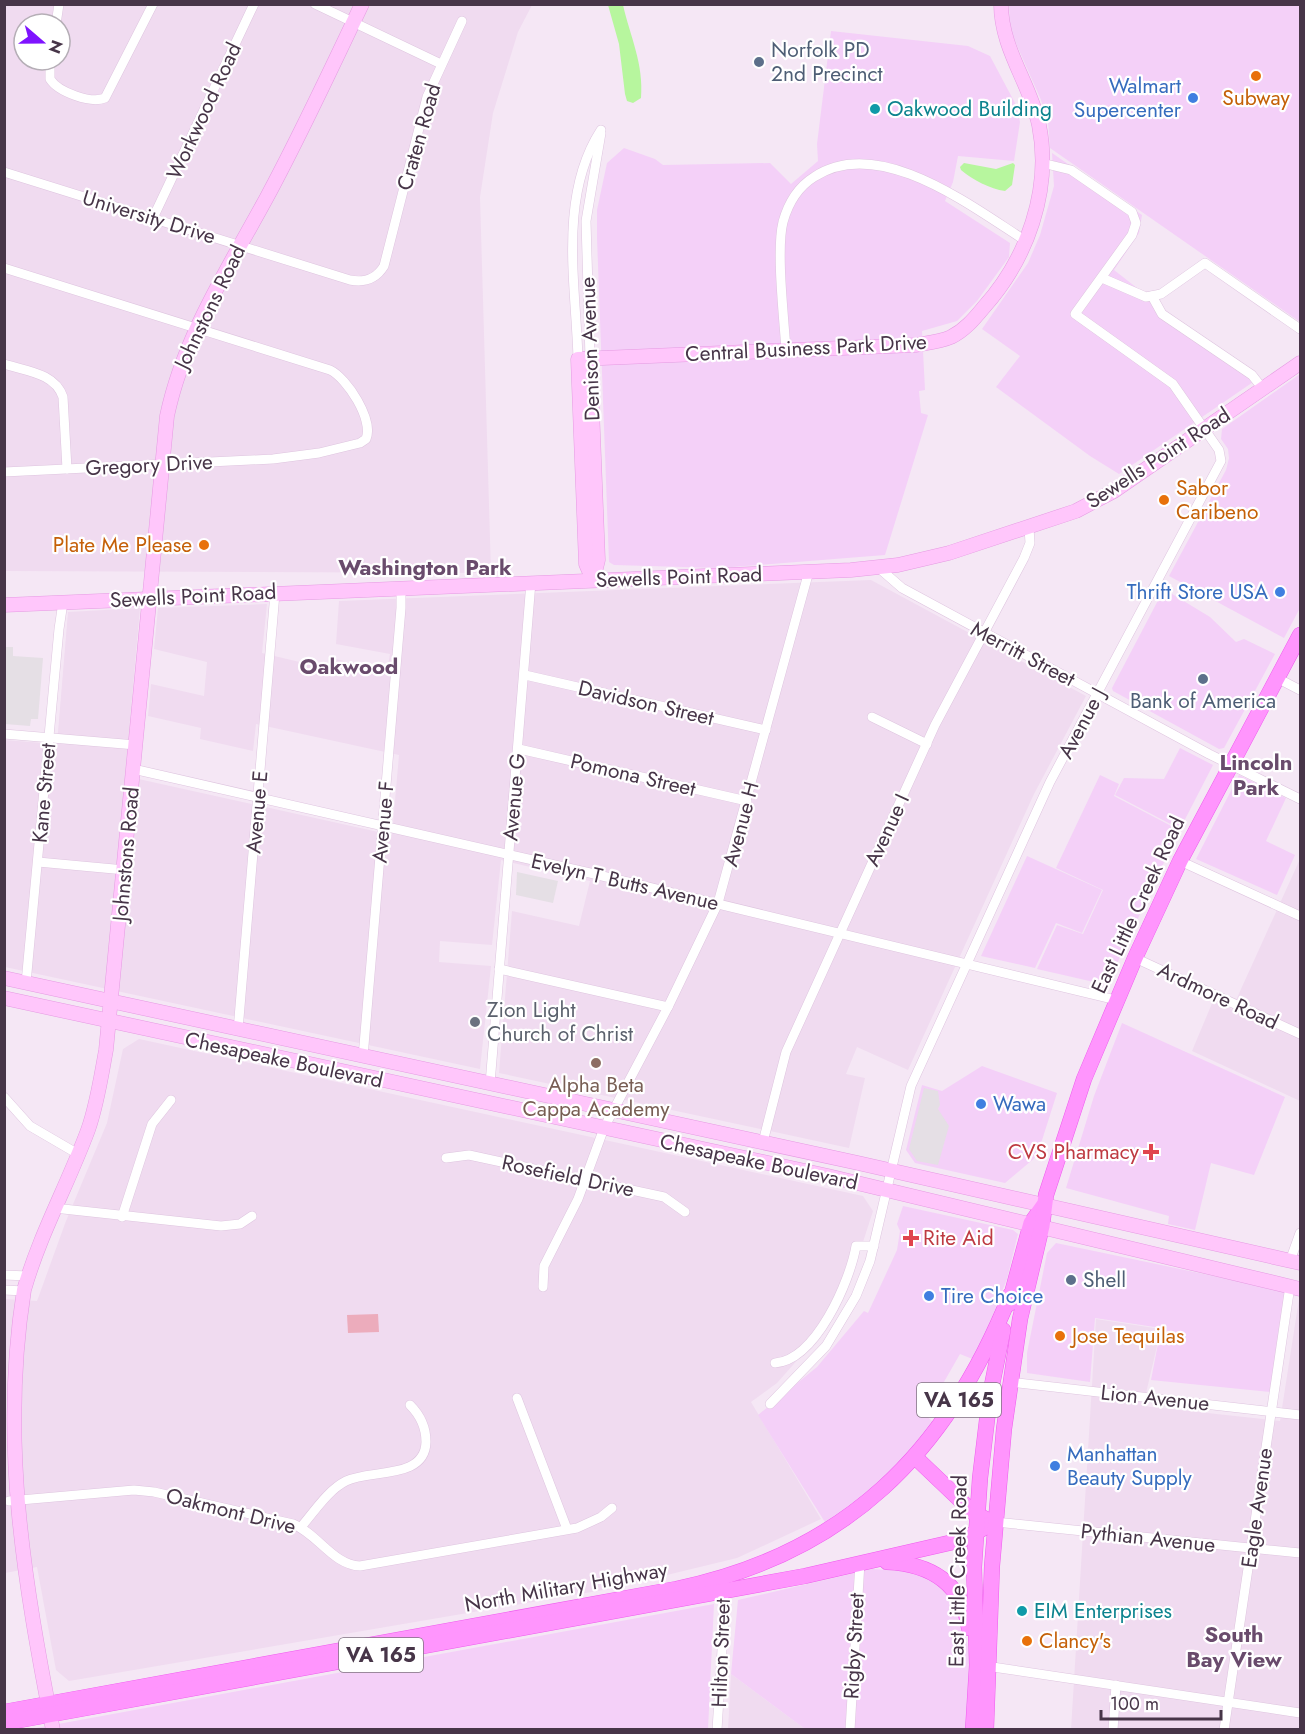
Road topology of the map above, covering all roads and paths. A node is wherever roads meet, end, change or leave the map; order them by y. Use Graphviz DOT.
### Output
graph roads {
  1 [pos="153,4"];
  2 [pos="254,4"];
  3 [pos="315,4"];
  4 [pos="362,4"];
  5 [pos="1001,4"];
  6 [pos="462,21"];
  7 [pos="353,22"];
  8 [pos="441,64"];
  9 [pos="49,72"];
  10 [pos="1042,163"];
  11 [pos="4,172"];
  12 [pos="153,218"];
  13 [pos="1026,241"];
  14 [pos="240,246"];
  15 [pos="387,257"];
  16 [pos="4,268"];
  17 [pos="1102,278"];
  18 [pos="1152,296"];
  19 [pos="196,327"];
  20 [pos="1300,329"];
  21 [pos="786,350"];
  22 [pos="584,359"];
  23 [pos="1300,363"];
  24 [pos="4,364"];
  25 [pos="1263,389"];
  26 [pos="1204,429"];
  27 [pos="161,464"];
  28 [pos="67,469"];
  29 [pos="4,472"];
  30 [pos="1029,528"];
  31 [pos="879,568"];
  32 [pos="810,571"];
  33 [pos="593,580"];
  34 [pos="531,582"];
  35 [pos="396,588"];
  36 [pos="275,593"];
  37 [pos="150,598"];
  38 [pos="63,602"];
  39 [pos="4,605"];
  40 [pos="984,633"];
  41 [pos="1300,635"];
  42 [pos="525,675"];
  43 [pos="1277,678"];
  44 [pos="1300,690"];
  45 [pos="1098,694"];
  46 [pos="872,717"];
  47 [pos="766,730"];
  48 [pos="4,734"];
  49 [pos="49,738"];
  50 [pos="927,744"];
  51 [pos="136,745"];
  52 [pos="519,749"];
  53 [pos="1231,765"];
  54 [pos="133,769"];
  55 [pos="258,797"];
  56 [pos="1300,800"];
  57 [pos="747,801"];
  58 [pos="383,825"];
  59 [pos="509,854"];
  60 [pos="1180,861"];
  61 [pos="38,862"];
  62 [pos="125,870"];
  63 [pos="718,903"];
  64 [pos="1300,916"];
  65 [pos="839,934"];
  66 [pos="1135,958"];
  67 [pos="967,964"];
  68 [pos="499,969"];
  69 [pos="4,978"];
  70 [pos="26,983"];
  71 [pos="4,998"];
  72 [pos="1116,1000"];
  73 [pos="112,1003"];
  74 [pos="668,1007"];
  75 [pos="111,1022"];
  76 [pos="238,1030"];
  77 [pos="1300,1034"];
  78 [pos="363,1057"];
  79 [pos="489,1084"];
  80 [pos="4,1097"];
  81 [pos="171,1100"];
  82 [pos="614,1110"];
  83 [pos="604,1128"];
  84 [pos="763,1142"];
  85 [pos="78,1154"];
  86 [pos="446,1158"];
  87 [pos="891,1171"];
  88 [pos="587,1180"];
  89 [pos="887,1190"];
  90 [pos="1043,1206"];
  91 [pos="54,1208"];
  92 [pos="685,1212"];
  93 [pos="252,1216"];
  94 [pos="122,1217"];
  95 [pos="1037,1225"];
  96 [pos="1300,1233"];
  97 [pos="874,1246"];
  98 [pos="1295,1262"];
  99 [pos="4,1275"];
  100 [pos="28,1275"];
  101 [pos="543,1287"];
  102 [pos="1295,1287"];
  103 [pos="4,1290"];
  104 [pos="24,1291"];
  105 [pos="1010,1295"];
  106 [pos="776,1363"];
  107 [pos="1010,1382"];
  108 [pos="517,1398"];
  109 [pos="770,1404"];
  110 [pos="410,1405"];
  111 [pos="1272,1411"];
  112 [pos="1300,1415"];
  113 [pos="915,1457"];
  114 [pos="939,1480"];
  115 [pos="883,1488"];
  116 [pos="9,1501"];
  117 [pos="612,1508"];
  118 [pos="977,1516"];
  119 [pos="995,1522"];
  120 [pos="301,1527"];
  121 [pos="567,1529"];
  122 [pos="976,1535"];
  123 [pos="1251,1548"];
  124 [pos="1300,1553"];
  125 [pos="860,1562"];
  126 [pos="723,1585"];
  127 [pos="983,1666"];
  128 [pos="1116,1686"];
  129 [pos="1228,1702"];
  130 [pos="4,1712"];
  131 [pos="1300,1713"];
  132 [pos="50,1716"];
  133 [pos="4,1724"];
  134 [pos="717,1730"];
  135 [pos="850,1730"];
  136 [pos="973,1730"];
  137 [pos="986,1730"];
  138 [pos="1113,1730"];
  139 [pos="1224,1730"];
  1 -- 9 [label="street"];
  2 -- 12 [label="street, Workwood Road"];
  3 -- 7 [label="street"];
  4 -- 7 [label="main road, Johnstons Road"];
  5 -- 10 [label="main road, Central Business Park Drive"];
  6 -- 8 [label="street, Craten Road"];
  7 -- 8 [label="street"];
  7 -- 14 [label="main road, Johnstons Road"];
  8 -- 15 [label="street, Craten Road"];
  10 -- 13 [label="main road, Central Business Park Drive"];
  10 -- 17 [label="street"];
  11 -- 12 [label="street, University Drive"];
  12 -- 14 [label="street, University Drive"];
  13 -- 21 [label="main road, Central Business Park Drive"];
  13 -- 21 [label="street"];
  14 -- 15 [label="street, University Drive"];
  14 -- 19 [label="main road, Johnstons Road"];
  16 -- 19 [label="street"];
  17 -- 18 [label="street"];
  17 -- 26 [label="street, Avenue J"];
  18 -- 20 [label="street"];
  18 -- 25 [label="street"];
  19 -- 27 [label="main road, Johnstons Road"];
  19 -- 27 [label="street, Gregory Drive"];
  21 -- 22 [label="main road, Central Business Park Drive"];
  22 -- 22 [label="street, Denison Avenue"];
  22 -- 33 [label="main road, Denison Avenue"];
  23 -- 25 [label="main road, Sewells Point Road"];
  24 -- 28 [label="street"];
  25 -- 26 [label="main road, Sewells Point Road"];
  26 -- 30 [label="main road, Sewells Point Road"];
  26 -- 45 [label="street, Avenue J"];
  27 -- 28 [label="street, Gregory Drive"];
  27 -- 37 [label="main road, Johnstons Road"];
  28 -- 29 [label="street, Gregory Drive"];
  30 -- 31 [label="main road, Sewells Point Road"];
  30 -- 40 [label="street, Avenue I"];
  31 -- 32 [label="main road, Sewells Point Road"];
  31 -- 40 [label="street, Merritt Street"];
  32 -- 33 [label="main road, Sewells Point Road"];
  32 -- 47 [label="street, Avenue H"];
  33 -- 34 [label="main road, Sewells Point Road"];
  34 -- 35 [label="main road, Sewells Point Road"];
  34 -- 42 [label="street, Avenue G"];
  35 -- 36 [label="main road, Sewells Point Road"];
  35 -- 58 [label="street, Avenue F"];
  36 -- 37 [label="main road, Sewells Point Road"];
  36 -- 55 [label="street, Avenue E"];
  37 -- 38 [label="main road, Sewells Point Road"];
  37 -- 51 [label="main road, Johnstons Road"];
  38 -- 39 [label="main road, Sewells Point Road"];
  38 -- 49 [label="street, Kane Street"];
  40 -- 45 [label="street, Merritt Street"];
  40 -- 50 [label="street, Avenue I"];
  41 -- 43 [label="main road, East Little Creek Road / VA 165"];
  42 -- 47 [label="street, Davidson Street"];
  42 -- 52 [label="street, Avenue G"];
  43 -- 44 [label="street"];
  43 -- 53 [label="main road, East Little Creek Road / VA 165"];
  45 -- 53 [label="street, Merritt Street"];
  45 -- 67 [label="street, Avenue J"];
  46 -- 50 [label="street"];
  47 -- 57 [label="street, Avenue H"];
  48 -- 49 [label="street"];
  49 -- 51 [label="street"];
  49 -- 61 [label="street, Kane Street"];
  50 -- 65 [label="street, Avenue I"];
  51 -- 54 [label="main road, Johnstons Road"];
  52 -- 57 [label="street, Pomona Street"];
  52 -- 59 [label="street, Avenue G"];
  53 -- 56 [label="street, Merritt Street"];
  53 -- 60 [label="main road, East Little Creek Road / VA 165"];
  54 -- 55 [label="street, Evelyn T Butts Avenue"];
  54 -- 62 [label="main road, Johnstons Road"];
  55 -- 58 [label="street, Evelyn T Butts Avenue"];
  55 -- 76 [label="street, Avenue E"];
  57 -- 63 [label="street, Avenue H"];
  58 -- 59 [label="street, Evelyn T Butts Avenue"];
  58 -- 78 [label="street, Avenue F"];
  59 -- 63 [label="street, Evelyn T Butts Avenue"];
  59 -- 68 [label="street, Avenue G"];
  60 -- 64 [label="street"];
  60 -- 66 [label="main road, East Little Creek Road / VA 165"];
  61 -- 62 [label="street"];
  61 -- 70 [label="street, Kane Street"];
  62 -- 73 [label="main road, Johnstons Road"];
  63 -- 65 [label="street, Evelyn T Butts Avenue"];
  63 -- 74 [label="street, Avenue H"];
  65 -- 67 [label="street, Evelyn T Butts Avenue"];
  65 -- 84 [label="street, Avenue I"];
  66 -- 72 [label="main road, East Little Creek Road / VA 165"];
  66 -- 77 [label="street, Ardmore Road"];
  67 -- 72 [label="street, Evelyn T Butts Avenue"];
  67 -- 87 [label="street, Avenue J"];
  68 -- 74 [label="street"];
  68 -- 79 [label="street, Avenue G"];
  69 -- 70 [label="main road, Chesapeake Boulevard"];
  70 -- 73 [label="main road, Chesapeake Boulevard"];
  71 -- 75 [label="main road, Chesapeake Boulevard"];
  72 -- 90 [label="main road, East Little Creek Road / VA 165"];
  73 -- 75 [label="main road, Johnstons Road"];
  73 -- 76 [label="main road, Chesapeake Boulevard"];
  74 -- 82 [label="street, Avenue H"];
  75 -- 83 [label="main road, Chesapeake Boulevard"];
  75 -- 85 [label="main road, Johnstons Road"];
  76 -- 78 [label="main road, Chesapeake Boulevard"];
  78 -- 79 [label="main road, Chesapeake Boulevard"];
  79 -- 82 [label="main road, Chesapeake Boulevard"];
  80 -- 85 [label="street"];
  81 -- 94 [label="street"];
  82 -- 83 [label="street, Avenue H"];
  82 -- 84 [label="main road, Chesapeake Boulevard"];
  83 -- 88 [label="street, Avenue H"];
  83 -- 89 [label="main road, Chesapeake Boulevard"];
  84 -- 87 [label="main road, Chesapeake Boulevard"];
  85 -- 91 [label="main road, Johnstons Road"];
  86 -- 88 [label="street, Rosefield Drive"];
  87 -- 89 [label="street, Avenue J"];
  87 -- 90 [label="main road, Chesapeake Boulevard"];
  88 -- 92 [label="street, Rosefield Drive"];
  88 -- 101 [label="street, Avenue H"];
  89 -- 95 [label="main road, Chesapeake Boulevard"];
  89 -- 97 [label="street, Avenue J"];
  90 -- 95 [label="main road, East Little Creek Road / VA 165"];
  90 -- 98 [label="main road, Chesapeake Boulevard"];
  91 -- 94 [label="street"];
  91 -- 100 [label="main road, Johnstons Road"];
  93 -- 94 [label="street"];
  95 -- 102 [label="main road, Chesapeake Boulevard"];
  95 -- 105 [label="main road, East Little Creek Road / VA 165"];
  95 -- 107 [label="main road, East Little Creek Road / VA 165"];
  96 -- 98 [label="street"];
  97 -- 106 [label="street"];
  97 -- 109 [label="street, Avenue J"];
  99 -- 100 [label="street"];
  100 -- 104 [label="main road, Johnstons Road"];
  102 -- 111 [label="street, Eagle Avenue"];
  103 -- 104 [label="street"];
  104 -- 116 [label="main road, Johnstons Road"];
  105 -- 113 [label="main road, North Military Highway / VA 165"];
  105 -- 118 [label="main road, East Little Creek Road"];
  107 -- 111 [label="street, Lion Avenue"];
  107 -- 119 [label="main road, East Little Creek Road / VA 165"];
  108 -- 121 [label="street"];
  110 -- 120 [label="street"];
  111 -- 112 [label="street, Lion Avenue"];
  111 -- 123 [label="street, Eagle Avenue"];
  113 -- 114 [label="main road"];
  113 -- 115 [label="main road, North Military Highway / VA 165"];
  114 -- 115 [label="main road"];
  114 -- 118 [label="main road"];
  115 -- 126 [label="main road, North Military Highway / VA 165"];
  116 -- 120 [label="street, Oakmont Drive"];
  116 -- 132 [label="main road, Johnstons Road"];
  117 -- 121 [label="street, Oakmont Drive"];
  118 -- 119 [label="main road"];
  118 -- 122 [label="main road, East Little Creek Road"];
  119 -- 122 [label="main road, North Military Highway / VA 165"];
  119 -- 123 [label="street, Pythian Avenue"];
  119 -- 127 [label="main road, East Little Creek Road"];
  120 -- 121 [label="street, Oakmont Drive"];
  122 -- 125 [label="main road, North Military Highway / VA 165"];
  122 -- 127 [label="main road, East Little Creek Road"];
  123 -- 124 [label="street, Pythian Avenue"];
  123 -- 129 [label="street, Eagle Avenue"];
  125 -- 126 [label="main road, North Military Highway / VA 165"];
  125 -- 127 [label="main road"];
  125 -- 135 [label="street, Rigby Street"];
  126 -- 132 [label="main road, North Military Highway / VA 165"];
  126 -- 134 [label="street, Hilton Street"];
  127 -- 128 [label="street"];
  127 -- 136 [label="main road, East Little Creek Road"];
  127 -- 137 [label="main road, East Little Creek Road"];
  128 -- 129 [label="street"];
  128 -- 138 [label="street"];
  129 -- 131 [label="street"];
  129 -- 139 [label="street, Eagle Avenue"];
  130 -- 132 [label="main road, North Military Highway / VA 165"];
  132 -- 133 [label="main road, North Military Highway / VA 165"];
}
